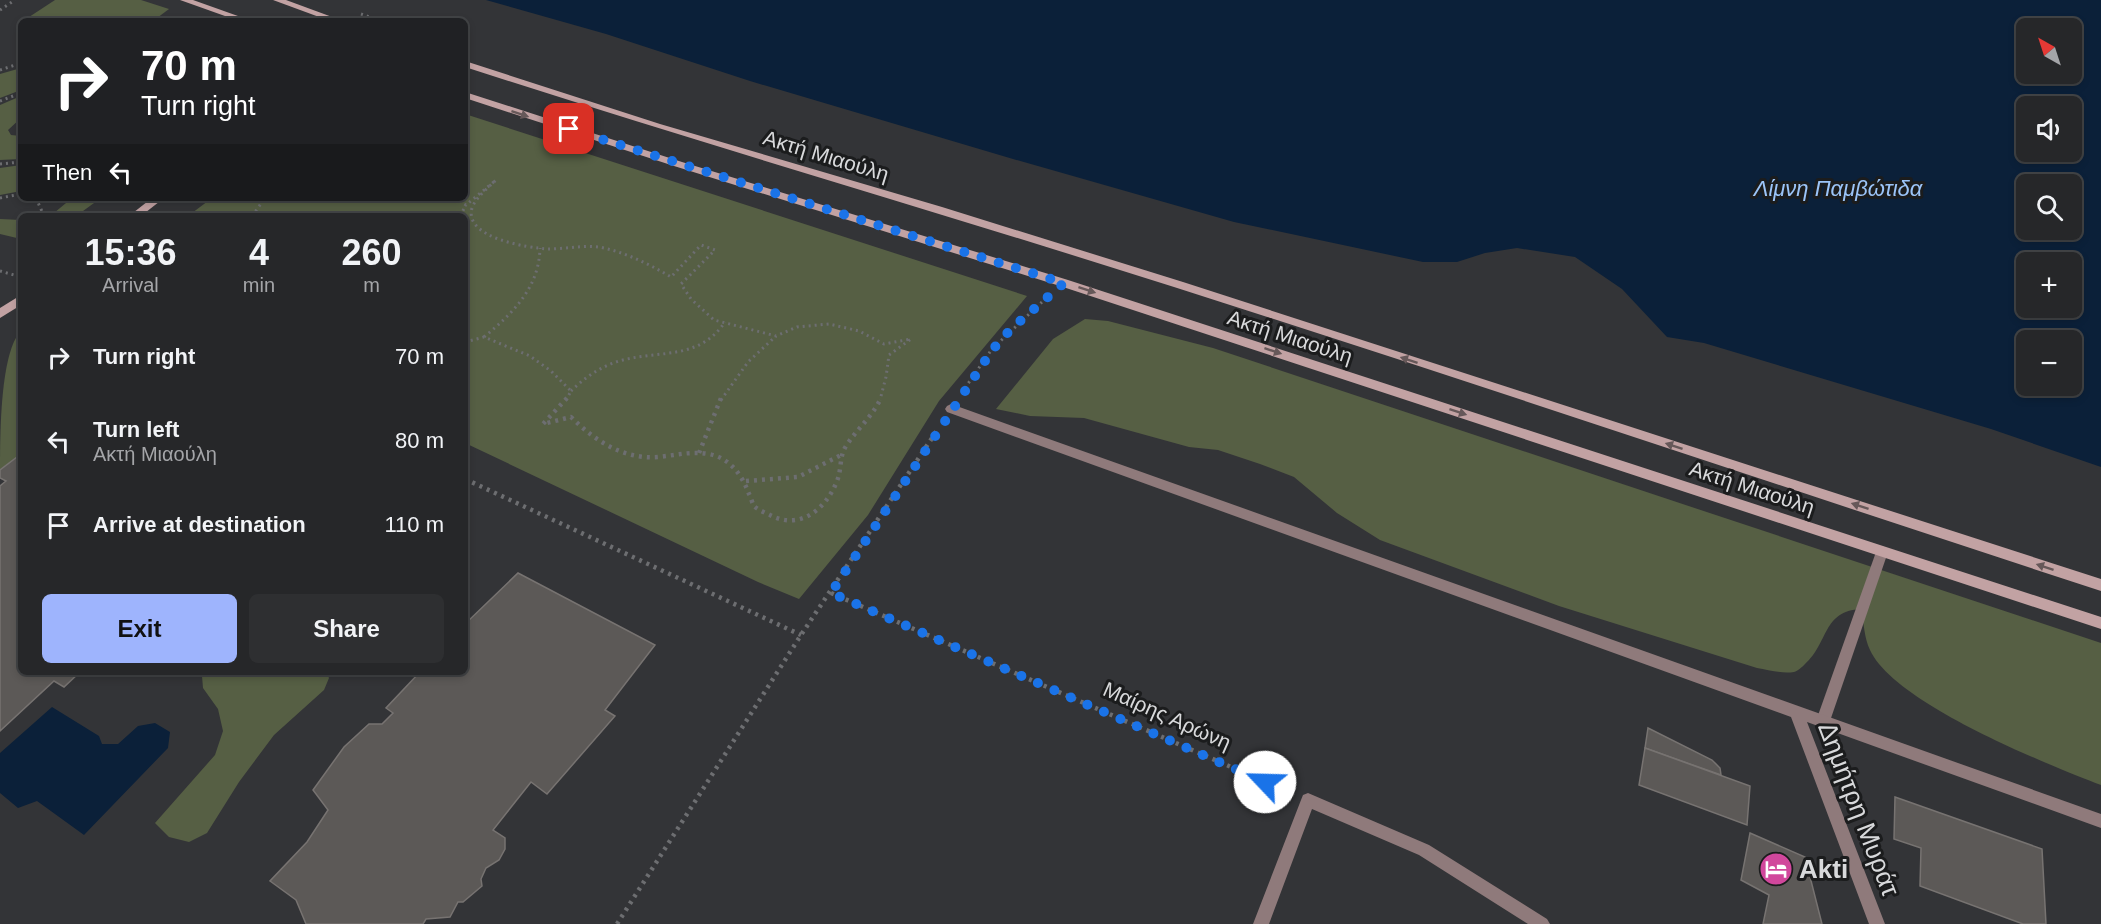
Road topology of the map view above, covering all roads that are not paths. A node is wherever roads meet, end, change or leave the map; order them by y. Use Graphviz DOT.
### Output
graph roads {
  1 [pos="184,0"];
  2 [pos="277,0"];
  3 [pos="239,18"];
  4 [pos="330,18"];
  5 [pos="468,65"];
  6 [pos="468,96"];
  7 [pos="155,201"];
  8 [pos="138,213"];
  9 [pos="18,301"];
  10 [pos="0,314"];
  11 [pos="951,409"];
  12 [pos="1882,552"];
  13 [pos="2101,585"];
  14 [pos="2101,623"];
  15 [pos="1796,711"];
  16 [pos="1823,721"];
  17 [pos="2101,821"];
  18 [pos="1261,924"];
  19 [pos="1542,924"];
  20 [pos="1877,924"];
  1 -- 3 [label="street"];
  2 -- 4 [label="street"];
  13 -- 5 [label="street, Ακτή Μιαούλη, one-way"];
  6 -- 12 [label="street, Ακτή Μιαούλη, one-way"];
  7 -- 8 [label="street"];
  9 -- 10 [label="street"];
  11 -- 15 [label="street"];
  12 -- 14 [label="street, Ακτή Μιαούλη"];
  12 -- 16 [label="street"];
  15 -- 16 [label="street"];
  15 -- 20 [label="street, Δημήτρη Μυράτ"];
  16 -- 17 [label="street"];
  18 -- 19 [label="street"];
}
